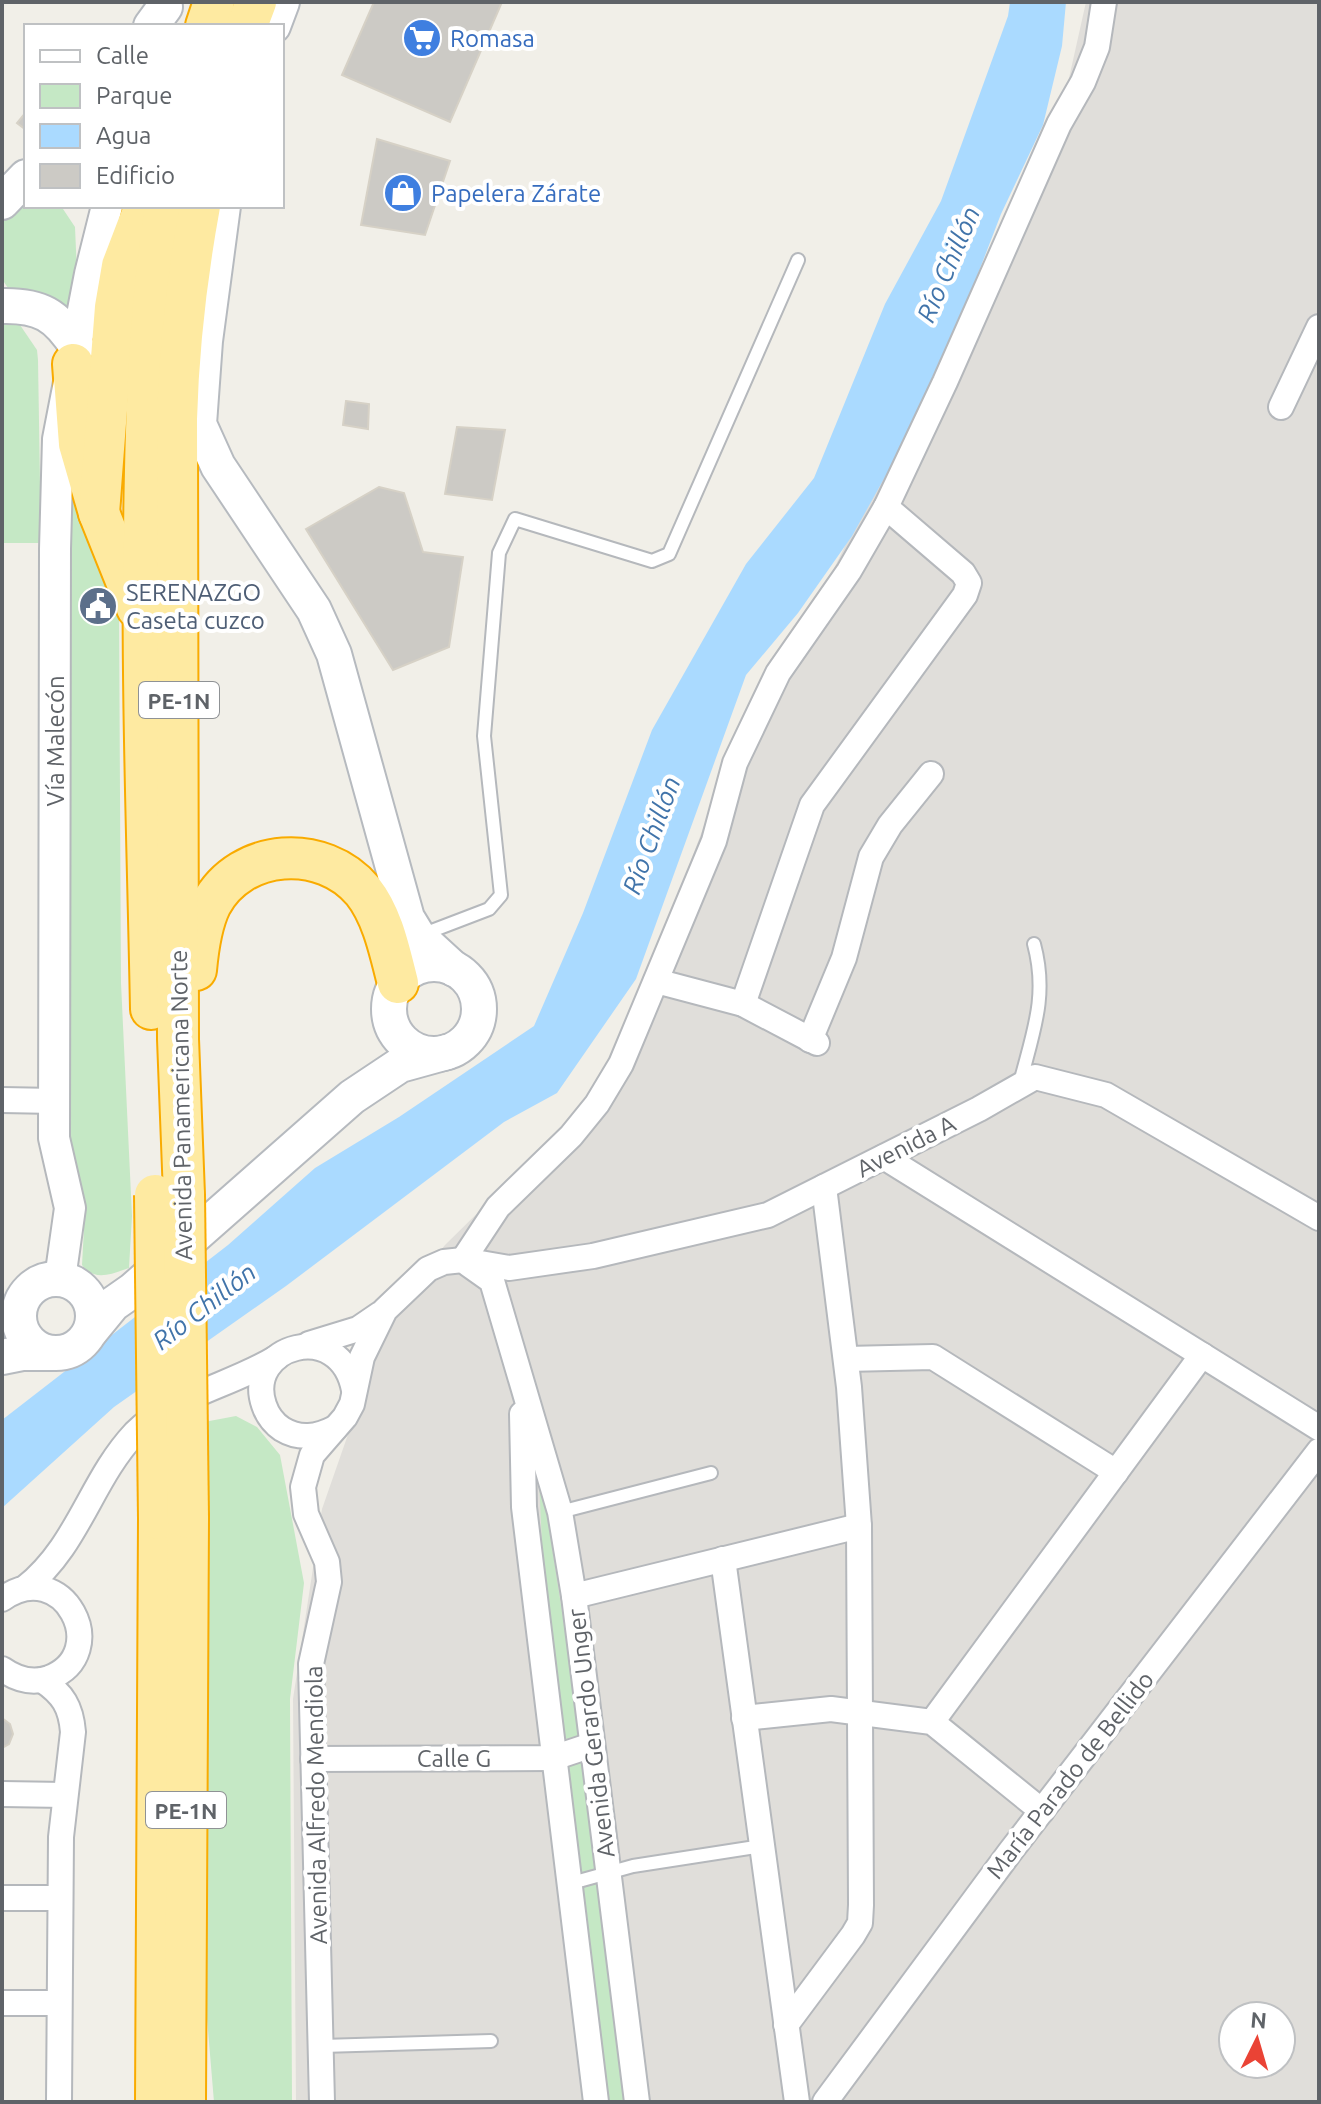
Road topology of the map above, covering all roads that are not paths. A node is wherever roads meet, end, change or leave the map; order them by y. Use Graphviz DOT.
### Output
graph roads {
  1 [pos="214,2"];
  2 [pos="256,2"];
  3 [pos="282,2"];
  4 [pos="1104,2"];
  5 [pos="207,24"];
  6 [pos="248,24"];
  7 [pos="274,24"];
  8 [pos="24,179"];
  9 [pos="2,202"];
  10 [pos="106,208"];
  11 [pos="144,208"];
  12 [pos="165,208"];
  13 [pos="200,208"];
  14 [pos="223,208"];
  15 [pos="798,260"];
  16 [pos="2,306"];
  17 [pos="1319,327"];
  18 [pos="75,356"];
  19 [pos="1281,407"];
  20 [pos="199,424"];
  21 [pos="886,507"];
  22 [pos="99,513"];
  23 [pos="143,623"];
  24 [pos="179,754"];
  25 [pos="931,774"];
  26 [pos="418,936"];
  27 [pos="1034,944"];
  28 [pos="454,969"];
  29 [pos="656,981"];
  30 [pos="394,1000"];
  31 [pos="743,1004"];
  32 [pos="178,1039"];
  33 [pos="447,1052"];
  34 [pos="1020,1086"];
  35 [pos="352,1097"];
  36 [pos="2,1100"];
  37 [pos="55,1101"];
  38 [pos="884,1157"];
  39 [pos="824,1187"];
  40 [pos="169,1195"];
  41 [pos="1319,1218"];
  42 [pos="463,1260"];
  43 [pos="66,1281"];
  44 [pos="133,1290"];
  45 [pos="22,1300"];
  46 [pos="385,1310"];
  47 [pos="2,1329"];
  48 [pos="90,1332"];
  49 [pos="304,1345"];
  50 [pos="52,1353"];
  51 [pos="1202,1355"];
  52 [pos="2,1357"];
  53 [pos="276,1358"];
  54 [pos="846,1359"];
  55 [pos="520,1368"];
  56 [pos="354,1390"];
  57 [pos="210,1391"];
  58 [pos="268,1415"];
  59 [pos="335,1428"];
  60 [pos="1319,1428"];
  61 [pos="1319,1451"];
  62 [pos="1116,1472"];
  63 [pos="711,1473"];
  64 [pos="560,1512"];
  65 [pos="173,1518"];
  66 [pos="859,1526"];
  67 [pos="71,1534"];
  68 [pos="723,1559"];
  69 [pos="25,1588"];
  70 [pos="574,1596"];
  71 [pos="2,1599"];
  72 [pos="68,1604"];
  73 [pos="5,1675"];
  74 [pos="42,1680"];
  75 [pos="861,1713"];
  76 [pos="744,1718"];
  77 [pos="932,1722"];
  78 [pos="592,1745"];
  79 [pos="553,1758"];
  80 [pos="313,1759"];
  81 [pos="2,1794"];
  82 [pos="65,1795"];
  83 [pos="1042,1811"];
  84 [pos="762,1846"];
  85 [pos="607,1872"];
  86 [pos="568,1884"];
  87 [pos="2,1898"];
  88 [pos="60,1898"];
  89 [pos="2,2003"];
  90 [pos="59,2003"];
  91 [pos="786,2025"];
  92 [pos="491,2041"];
  93 [pos="322,2046"];
  94 [pos="59,2102"];
  95 [pos="156,2102"];
  96 [pos="185,2102"];
  97 [pos="322,2102"];
  98 [pos="596,2102"];
  99 [pos="637,2102"];
  100 [pos="797,2102"];
  101 [pos="825,2102"];
  1 -- 5 [label="highway"];
  2 -- 6 [label="highway"];
  3 -- 7 [label="main road"];
  4 -- 21 [label="street"];
  8 -- 9 [label="main road"];
  10 -- 18 [label="street, Vía Malecón"];
  11 -- 22 [label="highway"];
  12 -- 23 [label="highway, Avenida Panamericana Norte / PE-1N"];
  13 -- 24 [label="highway, Avenida Panamericana Norte / PE-1N"];
  14 -- 20 [label="main road"];
  15 -- 26 [label="lane"];
  16 -- 18 [label="main road"];
  17 -- 19 [label="street"];
  18 -- 22 [label="highway"];
  18 -- 37 [label="street, Vía Malecón"];
  20 -- 24 [label="highway"];
  20 -- 26 [label="main road"];
  21 -- 29 [label="street"];
  21 -- 31 [label="street"];
  22 -- 23 [label="highway"];
  23 -- 40 [label="highway, Avenida Panamericana Norte / PE-1N"];
  24 -- 32 [label="highway, Avenida Panamericana Norte / PE-1N"];
  25 -- 31 [label="street"];
  26 -- 28 [label="main road"];
  27 -- 34 [label="lane"];
  28 -- 30 [label="main road"];
  28 -- 33 [label="main road"];
  29 -- 31 [label="street"];
  29 -- 42 [label="street"];
  30 -- 32 [label="highway"];
  30 -- 33 [label="main road"];
  30 -- 35 [label="main road"];
  32 -- 40 [label="highway, Avenida Panamericana Norte / PE-1N"];
  33 -- 35 [label="main road"];
  34 -- 38 [label="street, Avenida A"];
  34 -- 41 [label="street, Avenida A"];
  35 -- 44 [label="main road"];
  36 -- 37 [label="street"];
  37 -- 43 [label="street, Vía Malecón"];
  38 -- 39 [label="street, Avenida A"];
  38 -- 51 [label="street"];
  39 -- 42 [label="street, Avenida A"];
  39 -- 54 [label="street"];
  40 -- 65 [label="highway, Avenida Panamericana Norte / PE-1N, bridge"];
  42 -- 46 [label="street, Avenida Alfredo Mendiola"];
  42 -- 55 [label="street, Avenida Gerardo Unger"];
  43 -- 44 [label="main road"];
  43 -- 45 [label="main road"];
  43 -- 48 [label="main road"];
  44 -- 48 [label="main road"];
  45 -- 47 [label="main road"];
  45 -- 50 [label="main road"];
  46 -- 49 [label="street"];
  46 -- 56 [label="street, Avenida Alfredo Mendiola"];
  48 -- 50 [label="main road"];
  49 -- 53 [label="street"];
  49 -- 56 [label="street"];
  50 -- 52 [label="main road"];
  51 -- 60 [label="street"];
  51 -- 62 [label="street"];
  53 -- 57 [label="street"];
  53 -- 58 [label="street"];
  54 -- 62 [label="street"];
  54 -- 66 [label="street"];
  55 -- 64 [label="street, Avenida Gerardo Unger"];
  55 -- 79 [label="street, Avenida Gerardo Unger"];
  56 -- 59 [label="street, Avenida Alfredo Mendiola"];
  57 -- 58 [label="street"];
  57 -- 67 [label="street"];
  58 -- 59 [label="street"];
  59 -- 80 [label="street, Avenida Alfredo Mendiola"];
  61 -- 83 [label="street, María Parado de Bellido"];
  62 -- 77 [label="street"];
  63 -- 64 [label="lane"];
  64 -- 70 [label="street, Avenida Gerardo Unger"];
  65 -- 95 [label="highway, Avenida Panamericana Norte / PE-1N"];
  65 -- 96 [label="highway, Avenida Panamericana Norte / PE-1N"];
  66 -- 68 [label="street"];
  66 -- 75 [label="street"];
  67 -- 69 [label="street"];
  67 -- 72 [label="street"];
  68 -- 70 [label="street"];
  68 -- 76 [label="street"];
  69 -- 71 [label="street"];
  69 -- 72 [label="street"];
  70 -- 78 [label="street, Avenida Gerardo Unger"];
  72 -- 74 [label="street"];
  73 -- 74 [label="street"];
  74 -- 82 [label="street"];
  75 -- 76 [label="street"];
  75 -- 77 [label="street"];
  75 -- 91 [label="street"];
  76 -- 84 [label="street"];
  77 -- 83 [label="street"];
  78 -- 79 [label="street, Calle G"];
  78 -- 85 [label="street, Avenida Gerardo Unger"];
  79 -- 80 [label="street, Calle G"];
  79 -- 86 [label="street, Avenida Gerardo Unger"];
  80 -- 93 [label="street, Avenida Alfredo Mendiola"];
  81 -- 82 [label="street"];
  82 -- 88 [label="street"];
  83 -- 101 [label="street, María Parado de Bellido"];
  84 -- 85 [label="lane"];
  84 -- 91 [label="street"];
  85 -- 86 [label="lane"];
  85 -- 99 [label="street, Avenida Gerardo Unger"];
  86 -- 98 [label="street, Avenida Gerardo Unger"];
  87 -- 88 [label="street"];
  88 -- 90 [label="street"];
  89 -- 90 [label="street"];
  90 -- 94 [label="street"];
  91 -- 100 [label="street"];
  92 -- 93 [label="lane"];
  93 -- 97 [label="street, Avenida Alfredo Mendiola"];
}
